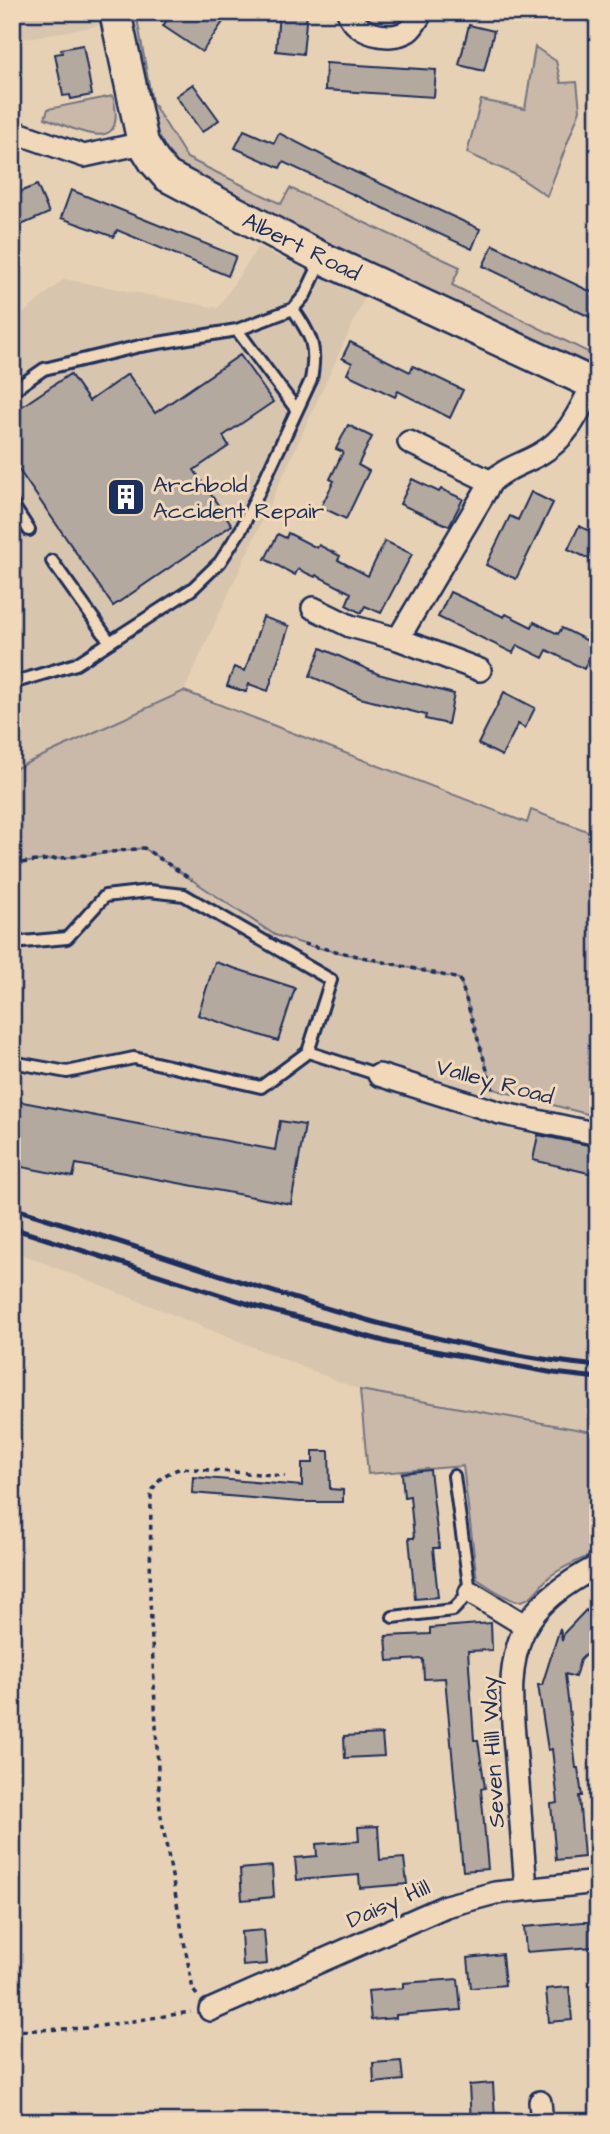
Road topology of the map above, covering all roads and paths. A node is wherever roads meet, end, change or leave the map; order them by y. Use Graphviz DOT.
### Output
graph roads {
  1 [pos="115,12"];
  2 [pos="348,12"];
  3 [pos="422,12"];
  4 [pos="12,131"];
  5 [pos="143,143"];
  6 [pos="322,258"];
  7 [pos="293,309"];
  8 [pos="237,330"];
  9 [pos="595,385"];
  10 [pos="12,391"];
  11 [pos="296,408"];
  12 [pos="409,442"];
  13 [pos="491,482"];
  14 [pos="12,504"];
  15 [pos="29,530"];
  16 [pos="52,561"];
  17 [pos="313,608"];
  18 [pos="398,639"];
  19 [pos="110,642"];
  20 [pos="480,670"];
  21 [pos="12,683"];
  22 [pos="12,943"];
  23 [pos="308,1052"];
  24 [pos="12,1062"];
  25 [pos="379,1075"];
  26 [pos="598,1134"];
  27 [pos="285,1476"];
  28 [pos="454,1476"];
  29 [pos="598,1566"];
  30 [pos="470,1592"];
  31 [pos="393,1617"];
  32 [pos="526,1626"];
  33 [pos="598,1882"];
  34 [pos="526,1888"];
  35 [pos="210,2010"];
  36 [pos="12,2031"];
  1 -- 5 [label="street, Albert Road"];
  2 -- 3 [label="street"];
  4 -- 5 [label="street"];
  5 -- 6 [label="street, Albert Road"];
  6 -- 7 [label="lane"];
  6 -- 9 [label="street, Albert Road"];
  7 -- 8 [label="lane"];
  7 -- 11 [label="lane"];
  8 -- 10 [label="lane"];
  8 -- 11 [label="lane"];
  9 -- 13 [label="street"];
  11 -- 19 [label="lane"];
  12 -- 13 [label="street"];
  13 -- 18 [label="street"];
  14 -- 15 [label="lane"];
  16 -- 19 [label="lane"];
  17 -- 18 [label="street"];
  18 -- 20 [label="street"];
  19 -- 21 [label="lane"];
  22 -- 23 [label="lane"];
  23 -- 24 [label="lane"];
  23 -- 25 [label="lane"];
  25 -- 26 [label="street, Valley Road"];
  27 -- 35 [label="path"];
  28 -- 30 [label="lane"];
  29 -- 32 [label="street, Seven Hill Way"];
  30 -- 31 [label="lane"];
  30 -- 32 [label="street"];
  32 -- 34 [label="street, Seven Hill Way"];
  33 -- 34 [label="street, Daisy Hill"];
  34 -- 35 [label="street, Daisy Hill"];
  35 -- 36 [label="path"];
}
